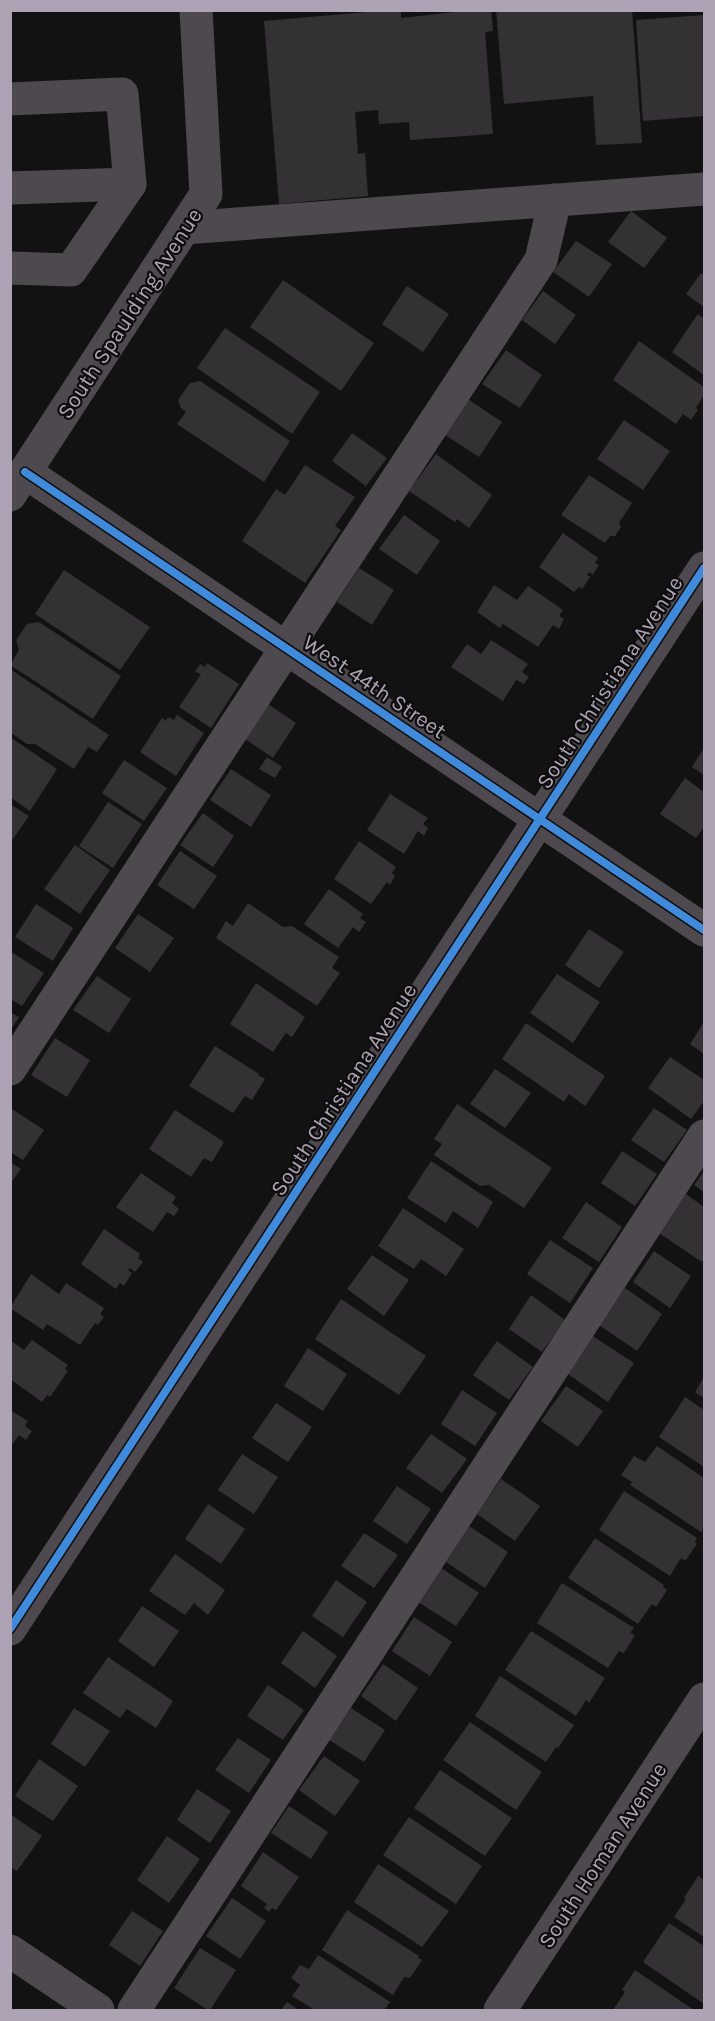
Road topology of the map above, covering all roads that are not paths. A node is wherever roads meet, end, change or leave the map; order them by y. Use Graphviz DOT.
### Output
graph roads {
  1 [pos="196,10"];
  2 [pos="10,99"];
  3 [pos="130,184"];
  4 [pos="10,188"];
  5 [pos="705,189"];
  6 [pos="555,200"];
  7 [pos="184,228"];
  8 [pos="10,268"];
  9 [pos="18,483"];
  10 [pos="705,568"];
  11 [pos="286,648"];
  12 [pos="541,819"];
  13 [pos="705,930"];
  14 [pos="10,1069"];
  15 [pos="705,1136"];
  16 [pos="10,1629"];
  17 [pos="705,1700"];
  18 [pos="10,1951"];
  19 [pos="98,2010"];
  20 [pos="134,2010"];
  21 [pos="500,2010"];
  1 -- 7 [label="street, South Spaulding Avenue"];
  2 -- 3 [label="street"];
  3 -- 4 [label="street"];
  3 -- 8 [label="street"];
  5 -- 6 [label="street"];
  6 -- 7 [label="street"];
  6 -- 11 [label="street"];
  7 -- 9 [label="street, South Spaulding Avenue"];
  9 -- 11 [label="street, West 44th Street"];
  10 -- 12 [label="street, South Christiana Avenue"];
  11 -- 12 [label="street, West 44th Street"];
  11 -- 14 [label="street"];
  12 -- 13 [label="street, West 44th Street"];
  12 -- 16 [label="street, South Christiana Avenue"];
  15 -- 20 [label="street"];
  17 -- 21 [label="street, South Homan Avenue"];
  18 -- 19 [label="street"];
}
